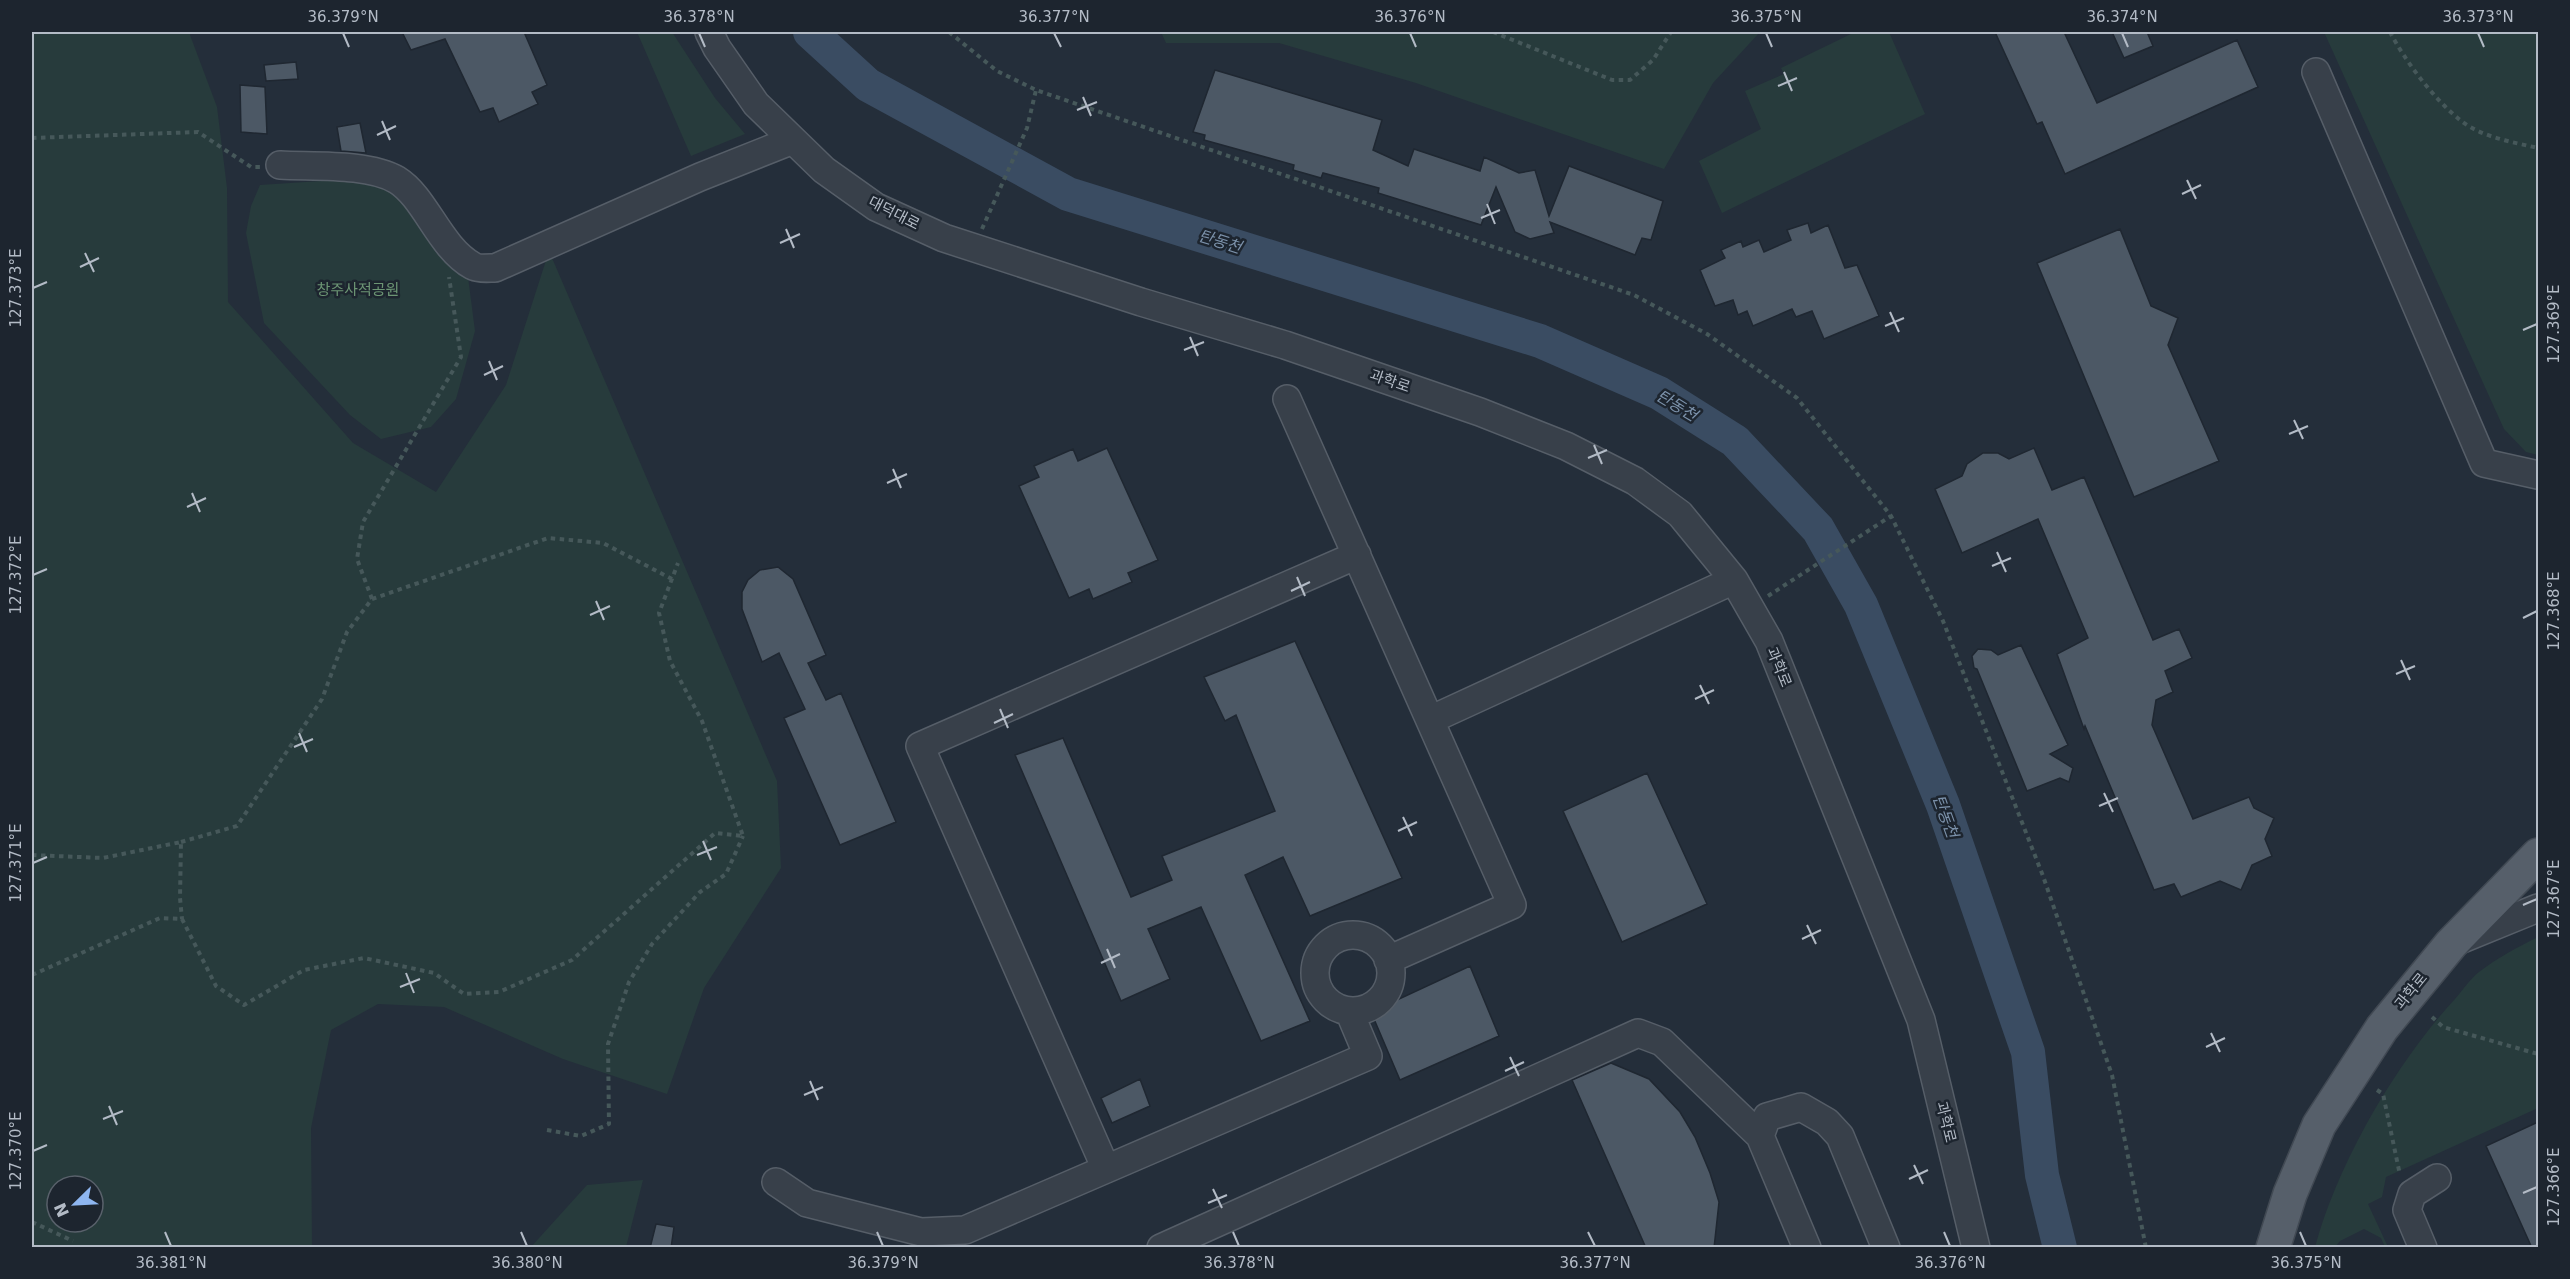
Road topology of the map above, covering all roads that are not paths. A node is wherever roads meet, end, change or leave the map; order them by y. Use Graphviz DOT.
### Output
graph roads {
  1 [pos="709,32"];
  2 [pos="2316,72"];
  3 [pos="793,140"];
  4 [pos="280,165"];
  5 [pos="1285,345"];
  6 [pos="1287,399"];
  7 [pos="2538,475"];
  8 [pos="1357,555"];
  9 [pos="1734,580"];
  10 [pos="1430,720"];
  11 [pos="2538,855"];
  12 [pos="2538,908"];
  13 [pos="2451,944"];
  14 [pos="1388,960"];
  15 [pos="1349,1011"];
  16 [pos="1760,1136"];
  17 [pos="1106,1169"];
  18 [pos="2437,1178"];
  19 [pos="776,1182"];
  20 [pos="1161,1248"];
  21 [pos="1806,1248"];
  22 [pos="1886,1248"];
  23 [pos="1976,1248"];
  24 [pos="2273,1248"];
  25 [pos="2423,1248"];
  1 -- 3 [label="street, 대덕대로"];
  2 -- 7 [label="street"];
  3 -- 4 [label="street"];
  3 -- 5 [label="street, 대덕대로"];
  5 -- 9 [label="street, 과학로"];
  6 -- 8 [label="street"];
  8 -- 10 [label="street"];
  8 -- 17 [label="street"];
  9 -- 10 [label="street"];
  9 -- 23 [label="street, 과학로"];
  10 -- 14 [label="street"];
  11 -- 13 [label="main road, 과학로"];
  12 -- 13 [label="street"];
  13 -- 24 [label="main road, 과학로"];
  14 -- 15 [label="street"];
  14 -- 15 [label="street"];
  15 -- 17 [label="street"];
  16 -- 20 [label="street"];
  16 -- 21 [label="street"];
  16 -- 22 [label="street"];
  17 -- 19 [label="street"];
  18 -- 25 [label="street"];
}
